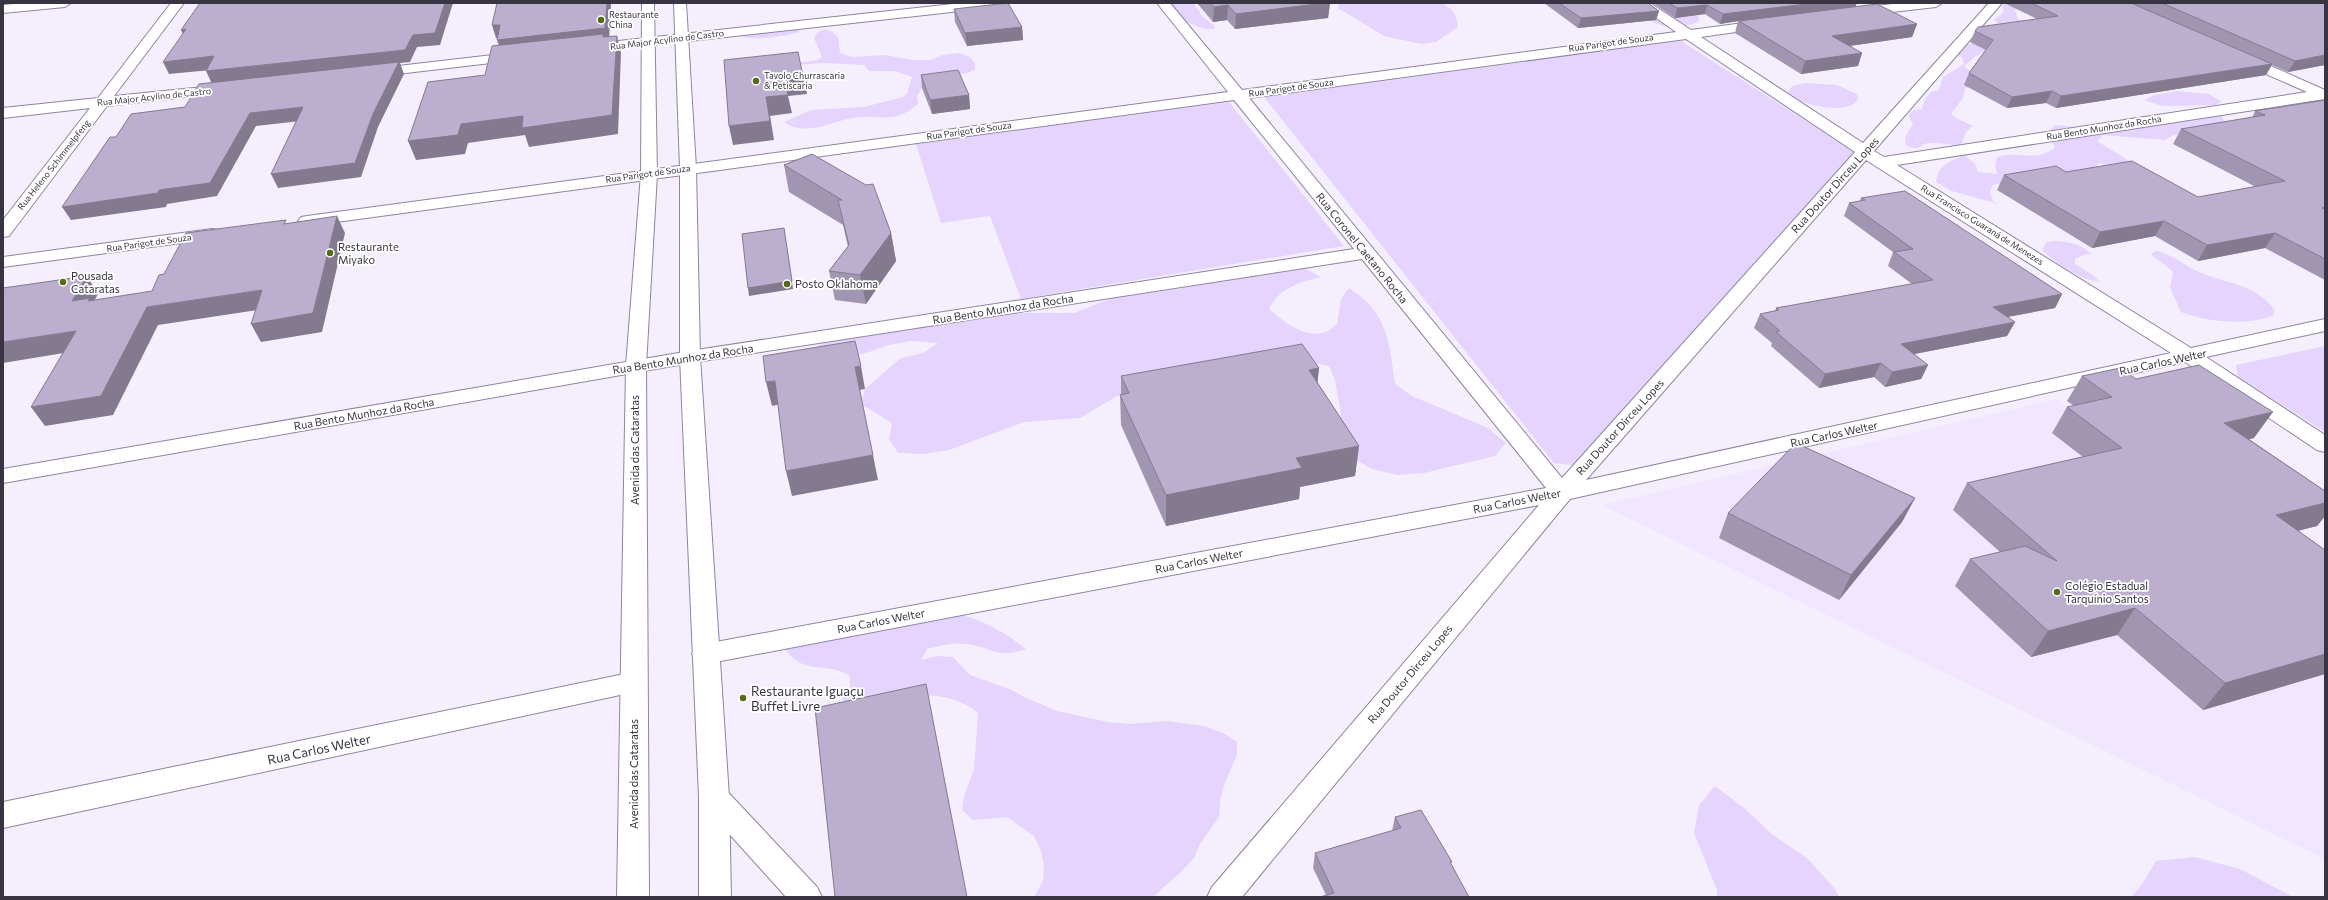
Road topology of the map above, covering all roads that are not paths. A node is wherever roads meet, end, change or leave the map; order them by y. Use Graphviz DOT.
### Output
graph roads {
  1 [pos="65,3"];
  2 [pos="178,3"];
  3 [pos="648,3"];
  4 [pos="680,3"];
  5 [pos="997,3"];
  6 [pos="1163,3"];
  7 [pos="1641,3"];
  8 [pos="1936,3"];
  9 [pos="1996,3"];
  10 [pos="3,9"];
  11 [pos="1843,14"];
  12 [pos="1781,22"];
  13 [pos="1687,33"];
  14 [pos="682,38"];
  15 [pos="648,42"];
  16 [pos="577,50"];
  17 [pos="2231,53"];
  18 [pos="530,55"];
  19 [pos="356,74"];
  20 [pos="238,87"];
  21 [pos="2325,94"];
  22 [pos="1238,95"];
  23 [pos="103,102"];
  24 [pos="3,113"];
  25 [pos="1874,157"];
  26 [pos="688,168"];
  27 [pos="649,174"];
  28 [pos="294,223"];
  29 [pos="231,231"];
  30 [pos="3,232"];
  31 [pos="1365,253"];
  32 [pos="3,262"];
  33 [pos="2325,325"];
  34 [pos="2190,356"];
  35 [pos="690,357"];
  36 [pos="636,366"];
  37 [pos="2325,445"];
  38 [pos="3,476"];
  39 [pos="1562,493"];
  40 [pos="705,654"];
  41 [pos="634,682"];
  42 [pos="714,797"];
  43 [pos="3,816"];
  44 [pos="633,897"];
  45 [pos="715,897"];
  46 [pos="806,897"];
  47 [pos="1223,897"];
  1 -- 10 [label="street"];
  2 -- 23 [label="street, Rua Heleno Schimmelpfeng"];
  3 -- 15 [label="street, Avenida das Cataratas"];
  4 -- 14 [label="street"];
  5 -- 14 [label="street, Rua Major Acylino de Castro"];
  6 -- 22 [label="street, Rua Coronel Caetano Rocha"];
  7 -- 13 [label="street, Rua Francisco Guaraná de Menezes"];
  8 -- 11 [label="street"];
  9 -- 25 [label="street, Rua Doutor Dirceu Lopes"];
  12 -- 13 [label="street, Rua Parigot de Souza"];
  13 -- 22 [label="street, Rua Parigot de Souza"];
  13 -- 25 [label="street, Rua Francisco Guaraná de Menezes"];
  14 -- 15 [label="street, Rua Major Acylino de Castro"];
  14 -- 26 [label="street"];
  15 -- 16 [label="street, Rua Major Acylino de Castro"];
  15 -- 27 [label="street, Avenida das Cataratas"];
  17 -- 21 [label="street"];
  18 -- 19 [label="street"];
  20 -- 23 [label="street, Rua Major Acylino de Castro"];
  21 -- 25 [label="street, Rua Bento Munhoz da Rocha"];
  22 -- 26 [label="street, Rua Parigot de Souza"];
  22 -- 31 [label="street, Rua Coronel Caetano Rocha"];
  23 -- 24 [label="street, Rua Major Acylino de Castro"];
  23 -- 30 [label="street, Rua Heleno Schimmelpfeng"];
  25 -- 34 [label="street, Rua Francisco Guaraná de Menezes"];
  25 -- 39 [label="street, Rua Doutor Dirceu Lopes"];
  26 -- 27 [label="street, Rua Parigot de Souza"];
  26 -- 35 [label="street"];
  27 -- 28 [label="street, Rua Parigot de Souza"];
  27 -- 36 [label="street, Avenida das Cataratas"];
  29 -- 32 [label="street, Rua Parigot de Souza"];
  31 -- 35 [label="street, Rua Bento Munhoz da Rocha"];
  31 -- 39 [label="street, Rua Coronel Caetano Rocha"];
  33 -- 34 [label="street, Rua Carlos Welter"];
  34 -- 37 [label="street, Rua Francisco Guaraná de Menezes"];
  34 -- 39 [label="street, Rua Carlos Welter"];
  35 -- 36 [label="street, Rua Bento Munhoz da Rocha"];
  35 -- 40 [label="street"];
  36 -- 38 [label="street, Rua Bento Munhoz da Rocha"];
  36 -- 41 [label="street, Avenida das Cataratas"];
  39 -- 40 [label="street, Rua Carlos Welter"];
  39 -- 47 [label="street, Rua Doutor Dirceu Lopes"];
  40 -- 42 [label="street"];
  41 -- 43 [label="street, Rua Carlos Welter"];
  41 -- 44 [label="street, Avenida das Cataratas"];
  42 -- 45 [label="street"];
  42 -- 46 [label="street"];
}
